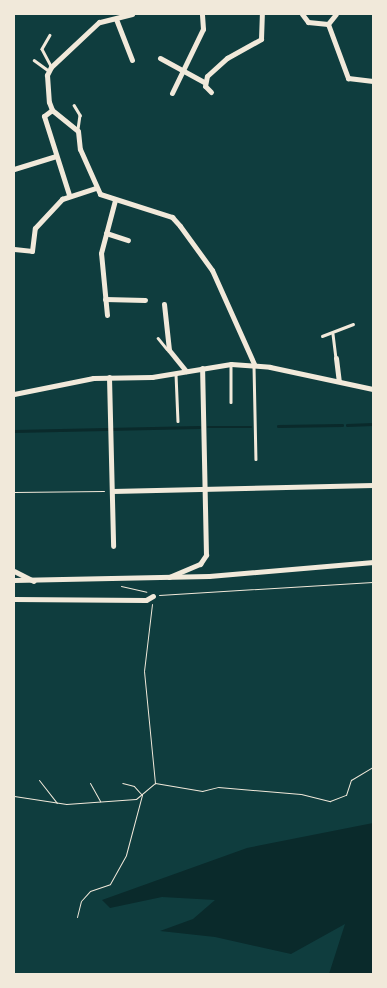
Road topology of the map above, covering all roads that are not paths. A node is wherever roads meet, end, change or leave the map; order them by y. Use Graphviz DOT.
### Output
graph roads {
  1 [pos="132,14"];
  2 [pos="202,14"];
  3 [pos="262,14"];
  4 [pos="302,14"];
  5 [pos="336,14"];
  6 [pos="116,19"];
  7 [pos="328,24"];
  8 [pos="50,35"];
  9 [pos="160,58"];
  10 [pos="34,60"];
  11 [pos="132,60"];
  12 [pos="50,69"];
  13 [pos="185,70"];
  14 [pos="373,81"];
  15 [pos="204,82"];
  16 [pos="211,92"];
  17 [pos="172,93"];
  18 [pos="74,105"];
  19 [pos="52,110"];
  20 [pos="78,131"];
  21 [pos="56,156"];
  22 [pos="14,170"];
  23 [pos="96,188"];
  24 [pos="69,195"];
  25 [pos="115,200"];
  26 [pos="106,233"];
  27 [pos="128,240"];
  28 [pos="14,248"];
  29 [pos="105,299"];
  30 [pos="145,300"];
  31 [pos="164,304"];
  32 [pos="107,315"];
  33 [pos="353,324"];
  34 [pos="333,334"];
  35 [pos="322,336"];
  36 [pos="158,338"];
  37 [pos="169,350"];
  38 [pos="336,358"];
  39 [pos="231,364"];
  40 [pos="254,364"];
  41 [pos="202,368"];
  42 [pos="186,371"];
  43 [pos="176,374"];
  44 [pos="109,378"];
  45 [pos="339,382"];
  46 [pos="373,389"];
  47 [pos="14,394"];
  48 [pos="232,402"];
  49 [pos="178,421"];
  50 [pos="256,459"];
  51 [pos="373,485"];
  52 [pos="204,488"];
  53 [pos="112,491"];
  54 [pos="113,546"];
  55 [pos="373,562"];
  56 [pos="14,571"];
  57 [pos="168,578"];
  58 [pos="14,580"];
  59 [pos="34,581"];
  60 [pos="153,596"];
  61 [pos="14,599"];
  1 -- 6 [label="street"];
  2 -- 13 [label="street"];
  3 -- 15 [label="street"];
  4 -- 7 [label="street"];
  5 -- 7 [label="street"];
  6 -- 11 [label="street"];
  6 -- 12 [label="street"];
  7 -- 14 [label="street"];
  8 -- 12 [label="lane"];
  9 -- 13 [label="street"];
  10 -- 12 [label="lane"];
  12 -- 19 [label="street"];
  13 -- 15 [label="street"];
  13 -- 17 [label="street"];
  15 -- 16 [label="street"];
  18 -- 20 [label="lane"];
  19 -- 20 [label="street"];
  19 -- 21 [label="street"];
  20 -- 23 [label="street"];
  21 -- 22 [label="street"];
  21 -- 24 [label="street"];
  23 -- 24 [label="street"];
  23 -- 25 [label="street"];
  24 -- 28 [label="street"];
  25 -- 26 [label="street"];
  25 -- 40 [label="street"];
  26 -- 27 [label="street"];
  26 -- 29 [label="street"];
  29 -- 30 [label="street"];
  29 -- 32 [label="street"];
  31 -- 37 [label="street"];
  33 -- 34 [label="lane"];
  34 -- 35 [label="lane"];
  34 -- 38 [label="lane"];
  36 -- 37 [label="lane"];
  37 -- 42 [label="street"];
  38 -- 45 [label="street"];
  39 -- 40 [label="street"];
  39 -- 41 [label="street"];
  39 -- 48 [label="lane"];
  40 -- 45 [label="street"];
  40 -- 50 [label="lane"];
  41 -- 42 [label="street"];
  41 -- 52 [label="street"];
  42 -- 43 [label="street"];
  43 -- 44 [label="street"];
  43 -- 49 [label="lane"];
  44 -- 47 [label="street"];
  44 -- 53 [label="street"];
  45 -- 46 [label="street"];
  51 -- 52 [label="street"];
  52 -- 53 [label="street"];
  52 -- 57 [label="street"];
  53 -- 54 [label="street"];
  55 -- 57 [label="street"];
  56 -- 59 [label="street"];
  57 -- 59 [label="street"];
  58 -- 59 [label="street"];
  60 -- 61 [label="street"];
}
